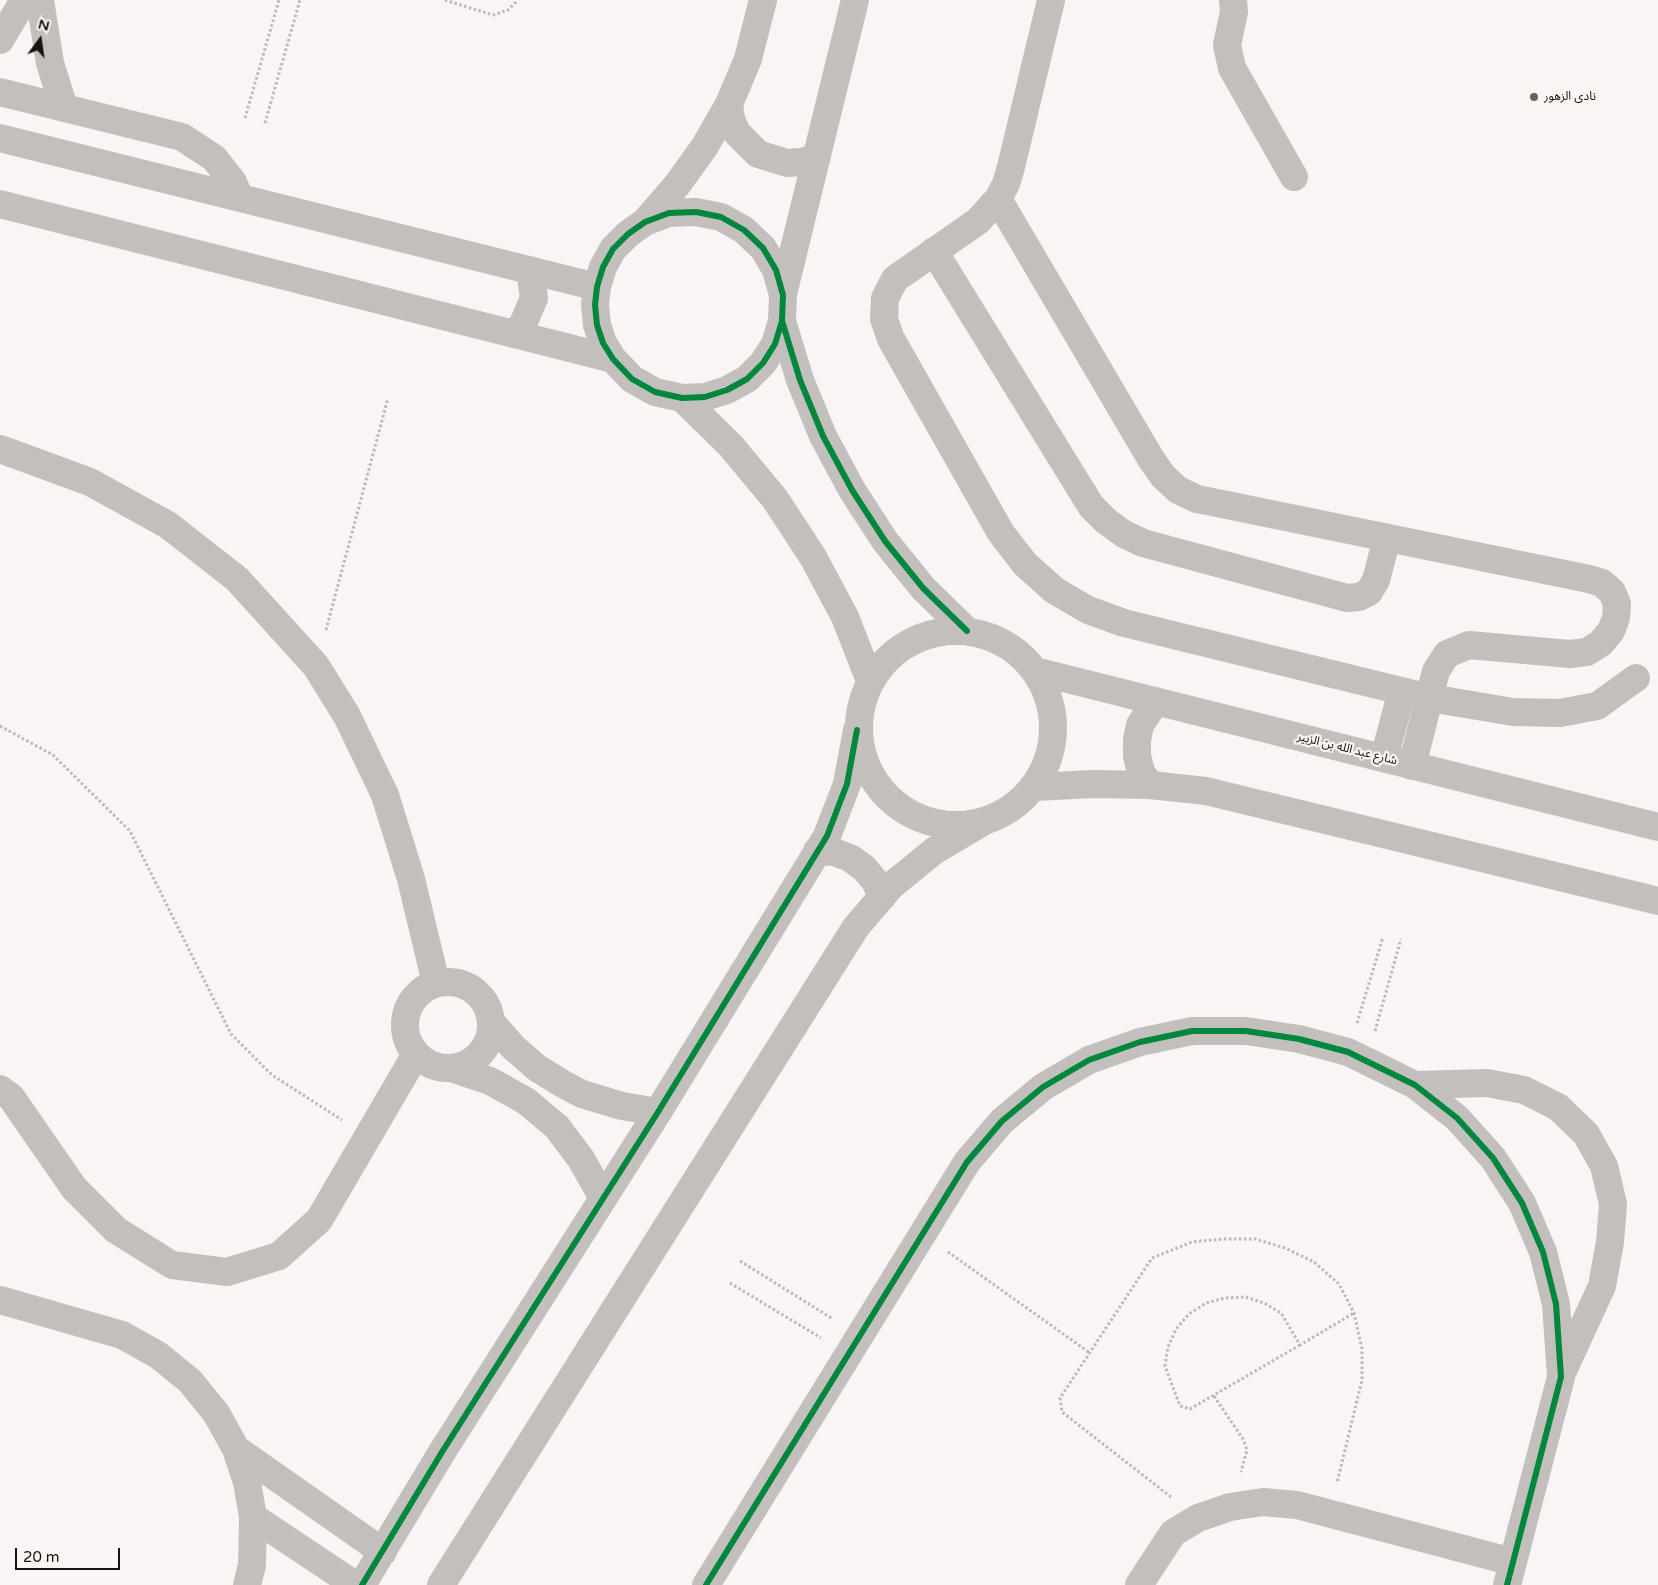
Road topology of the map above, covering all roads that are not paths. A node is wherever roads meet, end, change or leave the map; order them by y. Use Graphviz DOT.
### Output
graph roads {
  1 [pos="24,0"];
  2 [pos="40,0"];
  3 [pos="763,0"];
  4 [pos="855,0"];
  5 [pos="1051,0"];
  6 [pos="1233,0"];
  7 [pos="0,40"];
  8 [pos="0,92"];
  9 [pos="729,104"];
  10 [pos="64,108"];
  11 [pos="0,138"];
  12 [pos="816,157"];
  13 [pos="1294,177"];
  14 [pos="240,196"];
  15 [pos="998,199"];
  16 [pos="0,204"];
  17 [pos="645,222"];
  18 [pos="934,251"];
  19 [pos="530,270"];
  20 [pos="597,287"];
  21 [pos="782,308"];
  22 [pos="514,334"];
  23 [pos="612,359"];
  24 [pos="682,398"];
  25 [pos="0,450"];
  26 [pos="1387,538"];
  27 [pos="967,631"];
  28 [pos="1035,671"];
  29 [pos="1636,678"];
  30 [pos="870,681"];
  31 [pos="1402,692"];
  32 [pos="1430,698"];
  33 [pos="1156,701"];
  34 [pos="857,730"];
  35 [pos="1384,758"];
  36 [pos="1412,766"];
  37 [pos="1150,785"];
  38 [pos="1035,787"];
  39 [pos="981,823"];
  40 [pos="1658,827"];
  41 [pos="817,850"];
  42 [pos="882,896"];
  43 [pos="1658,901"];
  44 [pos="436,983"];
  45 [pos="492,1023"];
  46 [pos="416,1054"];
  47 [pos="451,1068"];
  48 [pos="1415,1084"];
  49 [pos="0,1088"];
  50 [pos="658,1112"];
  51 [pos="603,1198"];
  52 [pos="0,1300"];
  53 [pos="1561,1377"];
  54 [pos="236,1449"];
  55 [pos="253,1517"];
  56 [pos="383,1552"];
  57 [pos="1510,1574"];
  58 [pos="247,1585"];
  59 [pos="355,1585"];
  60 [pos="362,1585"];
  61 [pos="441,1585"];
  62 [pos="706,1585"];
  63 [pos="1139,1585"];
  1 -- 7 [label="street"];
  2 -- 10 [label="street"];
  3 -- 9 [label="street"];
  4 -- 12 [label="street"];
  5 -- 15 [label="street"];
  6 -- 13 [label="street"];
  8 -- 10 [label="street"];
  9 -- 12 [label="street"];
  9 -- 17 [label="street"];
  10 -- 14 [label="street"];
  11 -- 14 [label="street"];
  12 -- 21 [label="street"];
  14 -- 19 [label="street"];
  15 -- 18 [label="street"];
  15 -- 26 [label="street"];
  16 -- 22 [label="street"];
  17 -- 20 [label="street"];
  17 -- 21 [label="street"];
  18 -- 26 [label="street"];
  18 -- 31 [label="street"];
  19 -- 20 [label="street"];
  19 -- 22 [label="street"];
  20 -- 23 [label="street"];
  21 -- 24 [label="street"];
  21 -- 27 [label="street"];
  22 -- 23 [label="street"];
  23 -- 24 [label="street"];
  24 -- 30 [label="street"];
  25 -- 44 [label="street"];
  26 -- 32 [label="street"];
  27 -- 28 [label="street"];
  27 -- 30 [label="street"];
  28 -- 33 [label="street, شارع عبد الله بن الزبير"];
  28 -- 38 [label="street"];
  29 -- 32 [label="street"];
  30 -- 34 [label="street"];
  31 -- 32 [label="street"];
  31 -- 35 [label="street"];
  32 -- 36 [label="street"];
  33 -- 35 [label="street, شارع عبد الله بن الزبير"];
  33 -- 37 [label="street"];
  34 -- 39 [label="street"];
  34 -- 41 [label="street"];
  35 -- 36 [label="street, شارع عبد الله بن الزبير"];
  36 -- 40 [label="street, شارع عبد الله بن الزبير"];
  37 -- 38 [label="street"];
  37 -- 43 [label="street"];
  38 -- 39 [label="street"];
  39 -- 42 [label="street"];
  41 -- 42 [label="street"];
  41 -- 50 [label="street"];
  42 -- 61 [label="street"];
  44 -- 45 [label="street"];
  44 -- 46 [label="street"];
  45 -- 47 [label="street"];
  45 -- 50 [label="street"];
  46 -- 47 [label="street"];
  46 -- 49 [label="street"];
  47 -- 51 [label="street"];
  48 -- 53 [label="street"];
  48 -- 53 [label="street"];
  48 -- 62 [label="street"];
  50 -- 51 [label="street"];
  51 -- 56 [label="street"];
  52 -- 54 [label="street"];
  53 -- 57 [label="street"];
  54 -- 55 [label="street"];
  54 -- 56 [label="street"];
  55 -- 58 [label="street"];
  55 -- 59 [label="street"];
  56 -- 60 [label="street"];
  57 -- 63 [label="street"];
}
